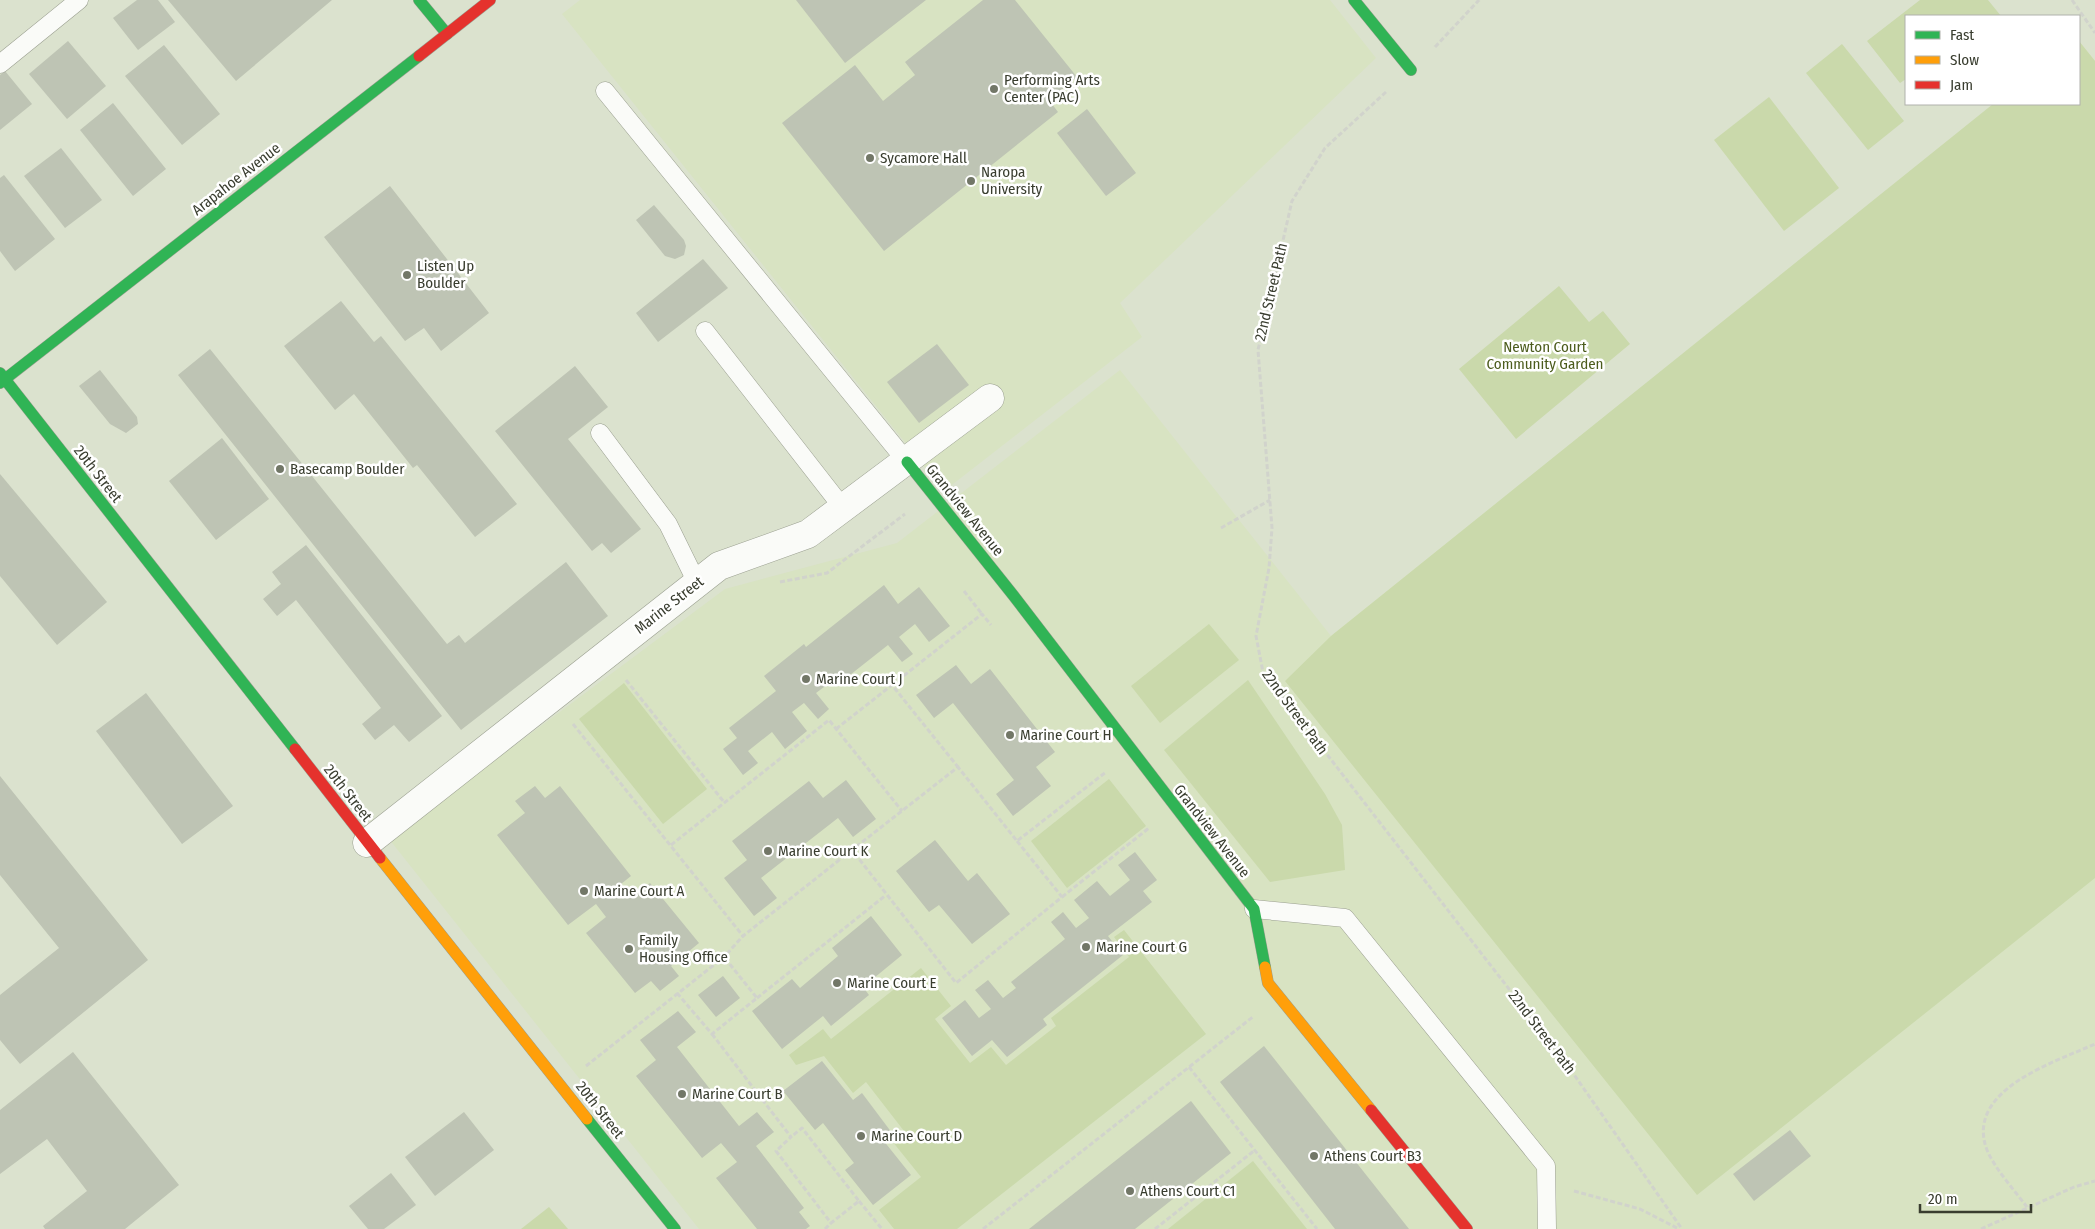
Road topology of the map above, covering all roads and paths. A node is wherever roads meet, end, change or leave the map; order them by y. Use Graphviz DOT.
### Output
graph roads {
  1 [pos="79,0"];
  2 [pos="419,0"];
  3 [pos="490,0"];
  4 [pos="1354,0"];
  5 [pos="1479,0"];
  6 [pos="2072,0"];
  7 [pos="2095,33"];
  8 [pos="447,34"];
  9 [pos="0,64"];
  10 [pos="1411,70"];
  11 [pos="606,91"];
  12 [pos="705,331"];
  13 [pos="2,378"];
  14 [pos="990,398"];
  15 [pos="600,434"];
  16 [pos="907,462"];
  17 [pos="1270,500"];
  18 [pos="843,508"];
  19 [pos="911,521"];
  20 [pos="1221,528"];
  21 [pos="697,583"];
  22 [pos="772,583"];
  23 [pos="961,587"];
  24 [pos="982,614"];
  25 [pos="993,628"];
  26 [pos="623,675"];
  27 [pos="892,685"];
  28 [pos="568,717"];
  29 [pos="836,729"];
  30 [pos="958,767"];
  31 [pos="1110,769"];
  32 [pos="724,802"];
  33 [pos="902,811"];
  34 [pos="1153,825"];
  35 [pos="1017,841"];
  36 [pos="367,843"];
  37 [pos="671,845"];
  38 [pos="852,850"];
  39 [pos="886,895"];
  40 [pos="1062,897"];
  41 [pos="1254,909"];
  42 [pos="743,936"];
  43 [pos="724,957"];
  44 [pos="677,993"];
  45 [pos="757,998"];
  46 [pos="1281,998"];
  47 [pos="712,1034"];
  48 [pos="2095,1044"];
  49 [pos="1189,1067"];
  50 [pos="590,1075"];
  51 [pos="791,1137"];
  52 [pos="1255,1150"];
  53 [pos="2095,1181"];
  54 [pos="1546,1185"];
  55 [pos="859,1201"];
  56 [pos="2027,1207"];
  57 [pos="831,1223"];
  58 [pos="675,1229"];
  59 [pos="825,1229"];
  60 [pos="882,1229"];
  61 [pos="983,1229"];
  62 [pos="1155,1229"];
  63 [pos="1318,1229"];
  64 [pos="1467,1229"];
  65 [pos="1547,1229"];
  66 [pos="1681,1229"];
  67 [pos="1981,1229"];
  1 -- 9 [label="lane"];
  2 -- 8 [label="street"];
  3 -- 8 [label="street, Arapahoe Avenue"];
  4 -- 10 [label="street"];
  5 -- 10 [label="path, 22nd Street Path"];
  6 -- 7 [label="path"];
  8 -- 13 [label="street, Arapahoe Avenue"];
  10 -- 17 [label="path, 22nd Street Path"];
  11 -- 16 [label="lane"];
  12 -- 18 [label="lane"];
  13 -- 36 [label="street, 20th Street"];
  14 -- 16 [label="street, Marine Street"];
  15 -- 21 [label="lane"];
  16 -- 18 [label="street, Marine Street"];
  16 -- 41 [label="street, Grandview Avenue"];
  17 -- 20 [label="path"];
  17 -- 66 [label="path, 22nd Street Path"];
  18 -- 21 [label="street, Marine Street"];
  19 -- 22 [label="path"];
  21 -- 36 [label="street, Marine Street"];
  23 -- 24 [label="path"];
  24 -- 25 [label="path"];
  24 -- 27 [label="path"];
  26 -- 32 [label="path"];
  27 -- 29 [label="path"];
  27 -- 30 [label="path"];
  28 -- 37 [label="path"];
  29 -- 32 [label="path"];
  29 -- 33 [label="path"];
  30 -- 33 [label="path"];
  30 -- 35 [label="path"];
  31 -- 35 [label="path"];
  32 -- 37 [label="path"];
  33 -- 38 [label="path"];
  34 -- 40 [label="path"];
  35 -- 40 [label="path"];
  36 -- 58 [label="street, 20th Street"];
  37 -- 42 [label="path"];
  38 -- 39 [label="path"];
  38 -- 42 [label="path"];
  39 -- 40 [label="path"];
  39 -- 45 [label="path"];
  41 -- 46 [label="street, Grandview Avenue"];
  41 -- 54 [label="lane"];
  42 -- 43 [label="path"];
  43 -- 44 [label="path"];
  43 -- 45 [label="path"];
  44 -- 47 [label="path"];
  44 -- 50 [label="path"];
  45 -- 47 [label="path"];
  46 -- 49 [label="path"];
  46 -- 64 [label="street, Grandview Avenue"];
  47 -- 51 [label="path"];
  48 -- 56 [label="path"];
  49 -- 52 [label="path"];
  49 -- 61 [label="path"];
  51 -- 55 [label="path"];
  51 -- 57 [label="path"];
  52 -- 62 [label="path"];
  52 -- 63 [label="path"];
  53 -- 56 [label="path"];
  54 -- 65 [label="lane"];
  54 -- 66 [label="path"];
  55 -- 57 [label="path"];
  55 -- 60 [label="path"];
  56 -- 67 [label="path"];
  57 -- 59 [label="path"];
}
